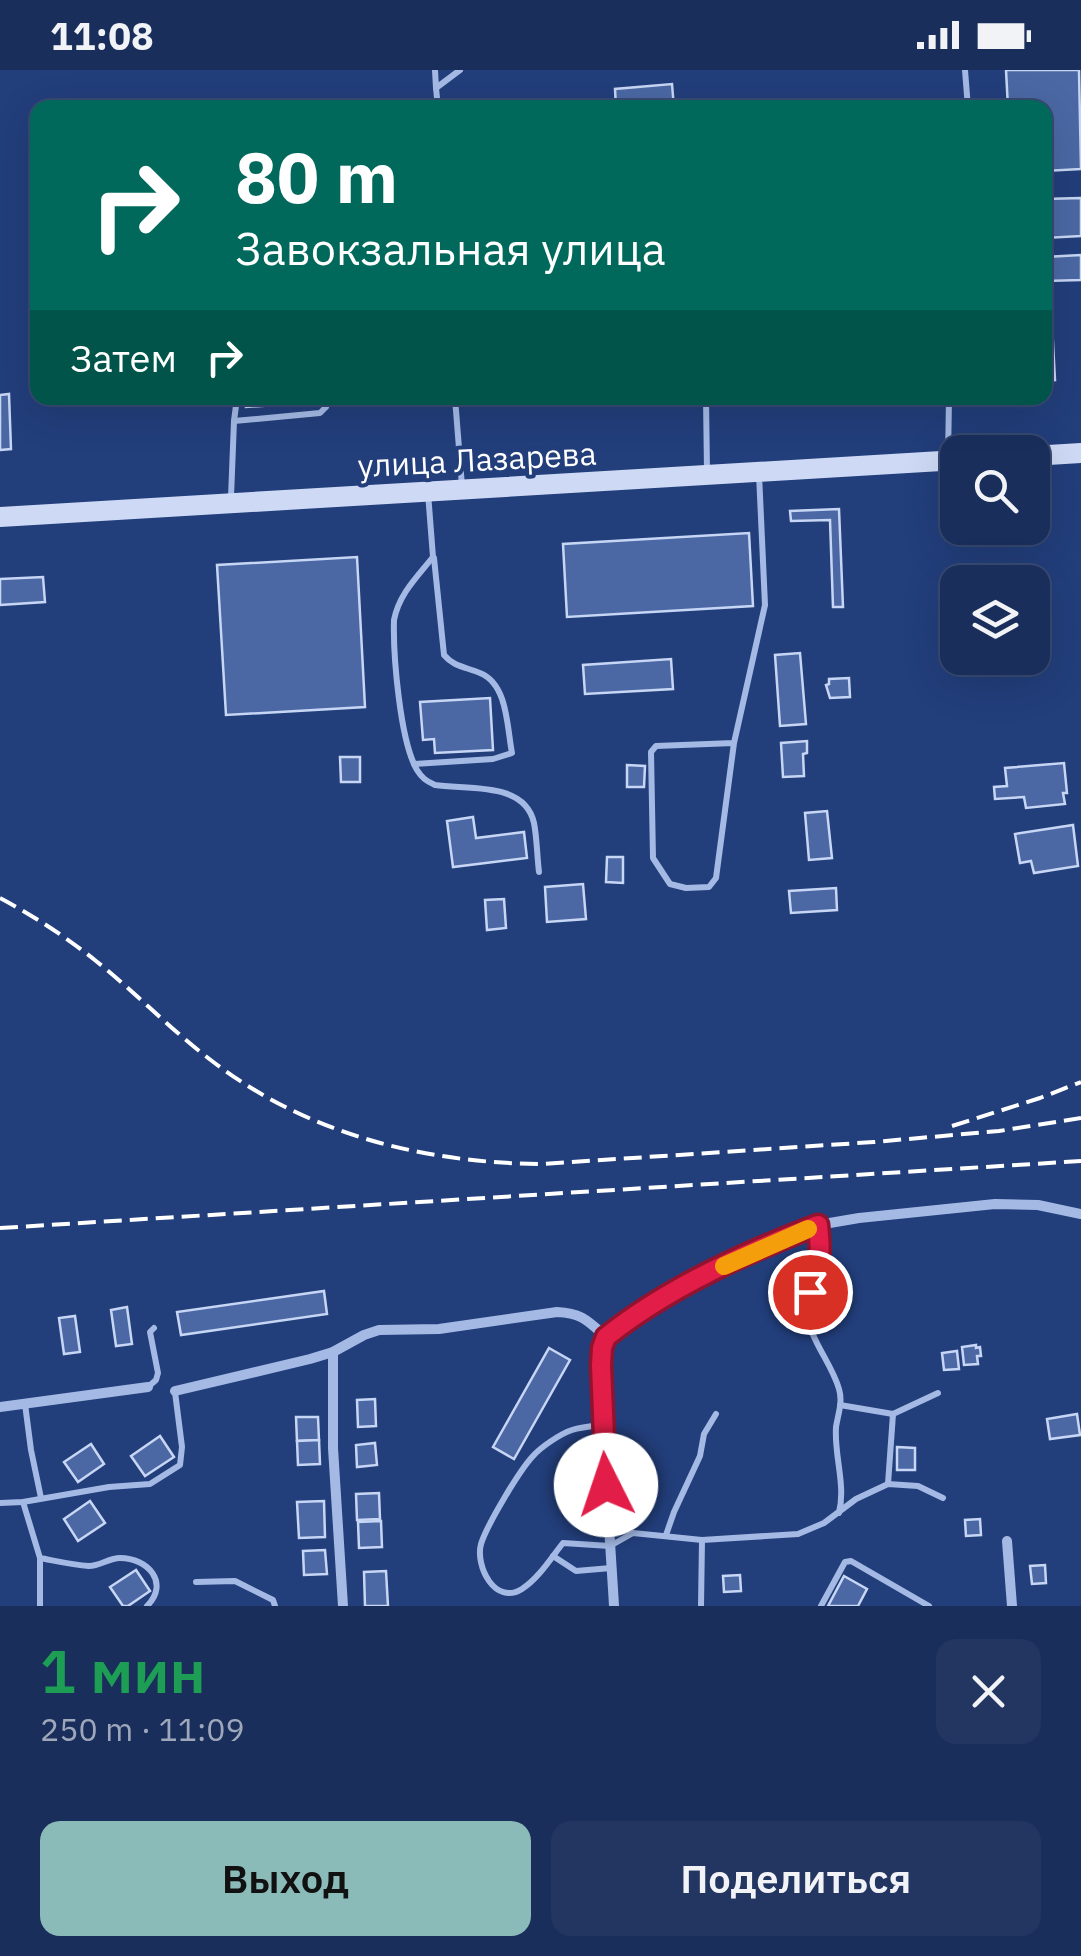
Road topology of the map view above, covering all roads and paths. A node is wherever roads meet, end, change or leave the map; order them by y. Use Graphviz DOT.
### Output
graph roads {
  1 [pos="435,70"];
  2 [pos="460,70"];
  3 [pos="965,70"];
  4 [pos="436,88"];
  5 [pos="437,100"];
  6 [pos="967,100"];
  7 [pos="236,405"];
  8 [pos="327,405"];
  9 [pos="456,405"];
  10 [pos="706,405"];
  11 [pos="949,405"];
  12 [pos="234,421"];
  13 [pos="951,435"];
  14 [pos="1081,453"];
  15 [pos="1050,455"];
  16 [pos="940,461"];
  17 [pos="758,473"];
  18 [pos="707,476"];
  19 [pos="462,489"];
  20 [pos="428,492"];
  21 [pos="231,504"];
  22 [pos="0,517"];
  23 [pos="433,557"];
  24 [pos="734,743"];
  25 [pos="414,764"];
  26 [pos="539,872"];
  27 [pos="1081,1214"];
  28 [pos="818,1225"];
  29 [pos="154,1328"];
  30 [pos="606,1337"];
  31 [pos="333,1352"];
  32 [pos="148,1387"];
  33 [pos="175,1390"];
  34 [pos="938,1393"];
  35 [pos="25,1404"];
  36 [pos="840,1406"];
  37 [pos="0,1407"];
  38 [pos="716,1414"];
  39 [pos="892,1414"];
  40 [pos="602,1424"];
  41 [pos="888,1484"];
  42 [pos="40,1498"];
  43 [pos="943,1498"];
  44 [pos="0,1502"];
  45 [pos="24,1502"];
  46 [pos="838,1514"];
  47 [pos="666,1535"];
  48 [pos="702,1540"];
  49 [pos="1007,1541"];
  50 [pos="610,1546"];
  51 [pos="554,1556"];
  52 [pos="40,1558"];
  53 [pos="612,1568"];
  54 [pos="196,1582"];
  55 [pos="40,1606"];
  56 [pos="147,1606"];
  57 [pos="274,1606"];
  58 [pos="342,1606"];
  59 [pos="614,1606"];
  60 [pos="701,1606"];
  61 [pos="821,1606"];
  62 [pos="929,1606"];
  63 [pos="1012,1606"];
  1 -- 4 [label="lane"];
  2 -- 4 [label="lane"];
  3 -- 6 [label="lane"];
  4 -- 5 [label="lane"];
  7 -- 12 [label="lane"];
  8 -- 12 [label="lane"];
  9 -- 19 [label="lane"];
  10 -- 18 [label="lane"];
  11 -- 13 [label="lane"];
  12 -- 21 [label="lane"];
  14 -- 15 [label="main road"];
  16 -- 17 [label="main road, улица Лазарева"];
  17 -- 18 [label="main road, улица Лазарева"];
  17 -- 24 [label="lane"];
  18 -- 19 [label="main road, улица Лазарева"];
  19 -- 20 [label="main road, улица Лазарева"];
  20 -- 21 [label="main road, улица Лазарева"];
  20 -- 23 [label="lane"];
  21 -- 22 [label="main road, улица Лазарева"];
  23 -- 25 [label="lane"];
  23 -- 25 [label="lane"];
  24 -- 24 [label="lane"];
  25 -- 26 [label="lane"];
  27 -- 28 [label="street"];
  28 -- 30 [label="street"];
  28 -- 36 [label="lane"];
  29 -- 32 [label="lane"];
  30 -- 31 [label="street"];
  30 -- 40 [label="street"];
  31 -- 33 [label="street"];
  31 -- 58 [label="street"];
  32 -- 35 [label="street"];
  33 -- 42 [label="lane"];
  34 -- 39 [label="lane"];
  35 -- 37 [label="street"];
  35 -- 42 [label="lane"];
  36 -- 39 [label="lane"];
  36 -- 46 [label="lane"];
  38 -- 47 [label="lane"];
  39 -- 41 [label="lane"];
  40 -- 50 [label="street"];
  40 -- 51 [label="lane"];
  41 -- 43 [label="lane"];
  41 -- 46 [label="lane"];
  42 -- 45 [label="lane"];
  44 -- 45 [label="lane"];
  45 -- 52 [label="lane"];
  46 -- 48 [label="lane"];
  47 -- 48 [label="lane"];
  47 -- 50 [label="lane"];
  48 -- 60 [label="lane"];
  49 -- 63 [label="street"];
  50 -- 51 [label="lane"];
  50 -- 53 [label="street"];
  51 -- 53 [label="lane"];
  52 -- 55 [label="lane"];
  52 -- 56 [label="lane"];
  53 -- 59 [label="street"];
  54 -- 57 [label="lane"];
  61 -- 62 [label="lane"];
}
